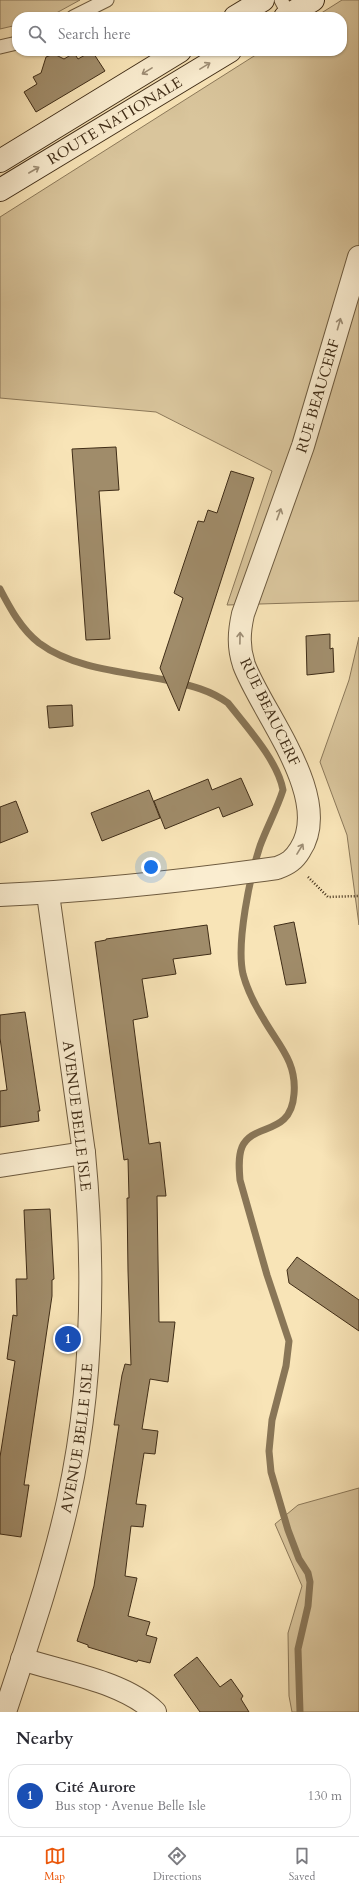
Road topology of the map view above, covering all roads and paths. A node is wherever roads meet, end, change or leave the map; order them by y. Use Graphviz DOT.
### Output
graph roads {
  1 [pos="107,0"];
  2 [pos="263,0"];
  3 [pos="313,0"];
  4 [pos="285,11"];
  5 [pos="83,12"];
  6 [pos="243,12"];
  7 [pos="12,44"];
  8 [pos="0,47"];
  9 [pos="172,56"];
  10 [pos="222,56"];
  11 [pos="0,161"];
  12 [pos="0,190"];
  13 [pos="359,256"];
  14 [pos="293,860"];
  15 [pos="48,894"];
  16 [pos="0,895"];
  17 [pos="359,896"];
  18 [pos="84,1153"];
  19 [pos="0,1166"];
  20 [pos="22,1659"];
  21 [pos="5,1712"];
  22 [pos="154,1712"];
  1 -- 5 [label="lane"];
  2 -- 6 [label="street"];
  3 -- 4 [label="street"];
  7 -- 8 [label="lane"];
  9 -- 11 [label="street, ROUTE NATIONALE, one-way"];
  12 -- 10 [label="street, ROUTE NATIONALE, one-way"];
  14 -- 13 [label="street, RUE BEAUCERF, one-way"];
  14 -- 15 [label="street"];
  14 -- 17 [label="path"];
  15 -- 16 [label="street"];
  15 -- 18 [label="street, AVENUE BELLE ISLE"];
  18 -- 19 [label="street"];
  18 -- 20 [label="street, AVENUE BELLE ISLE"];
  20 -- 21 [label="street, AVENUE BELLE ISLE"];
  20 -- 22 [label="street"];
}
